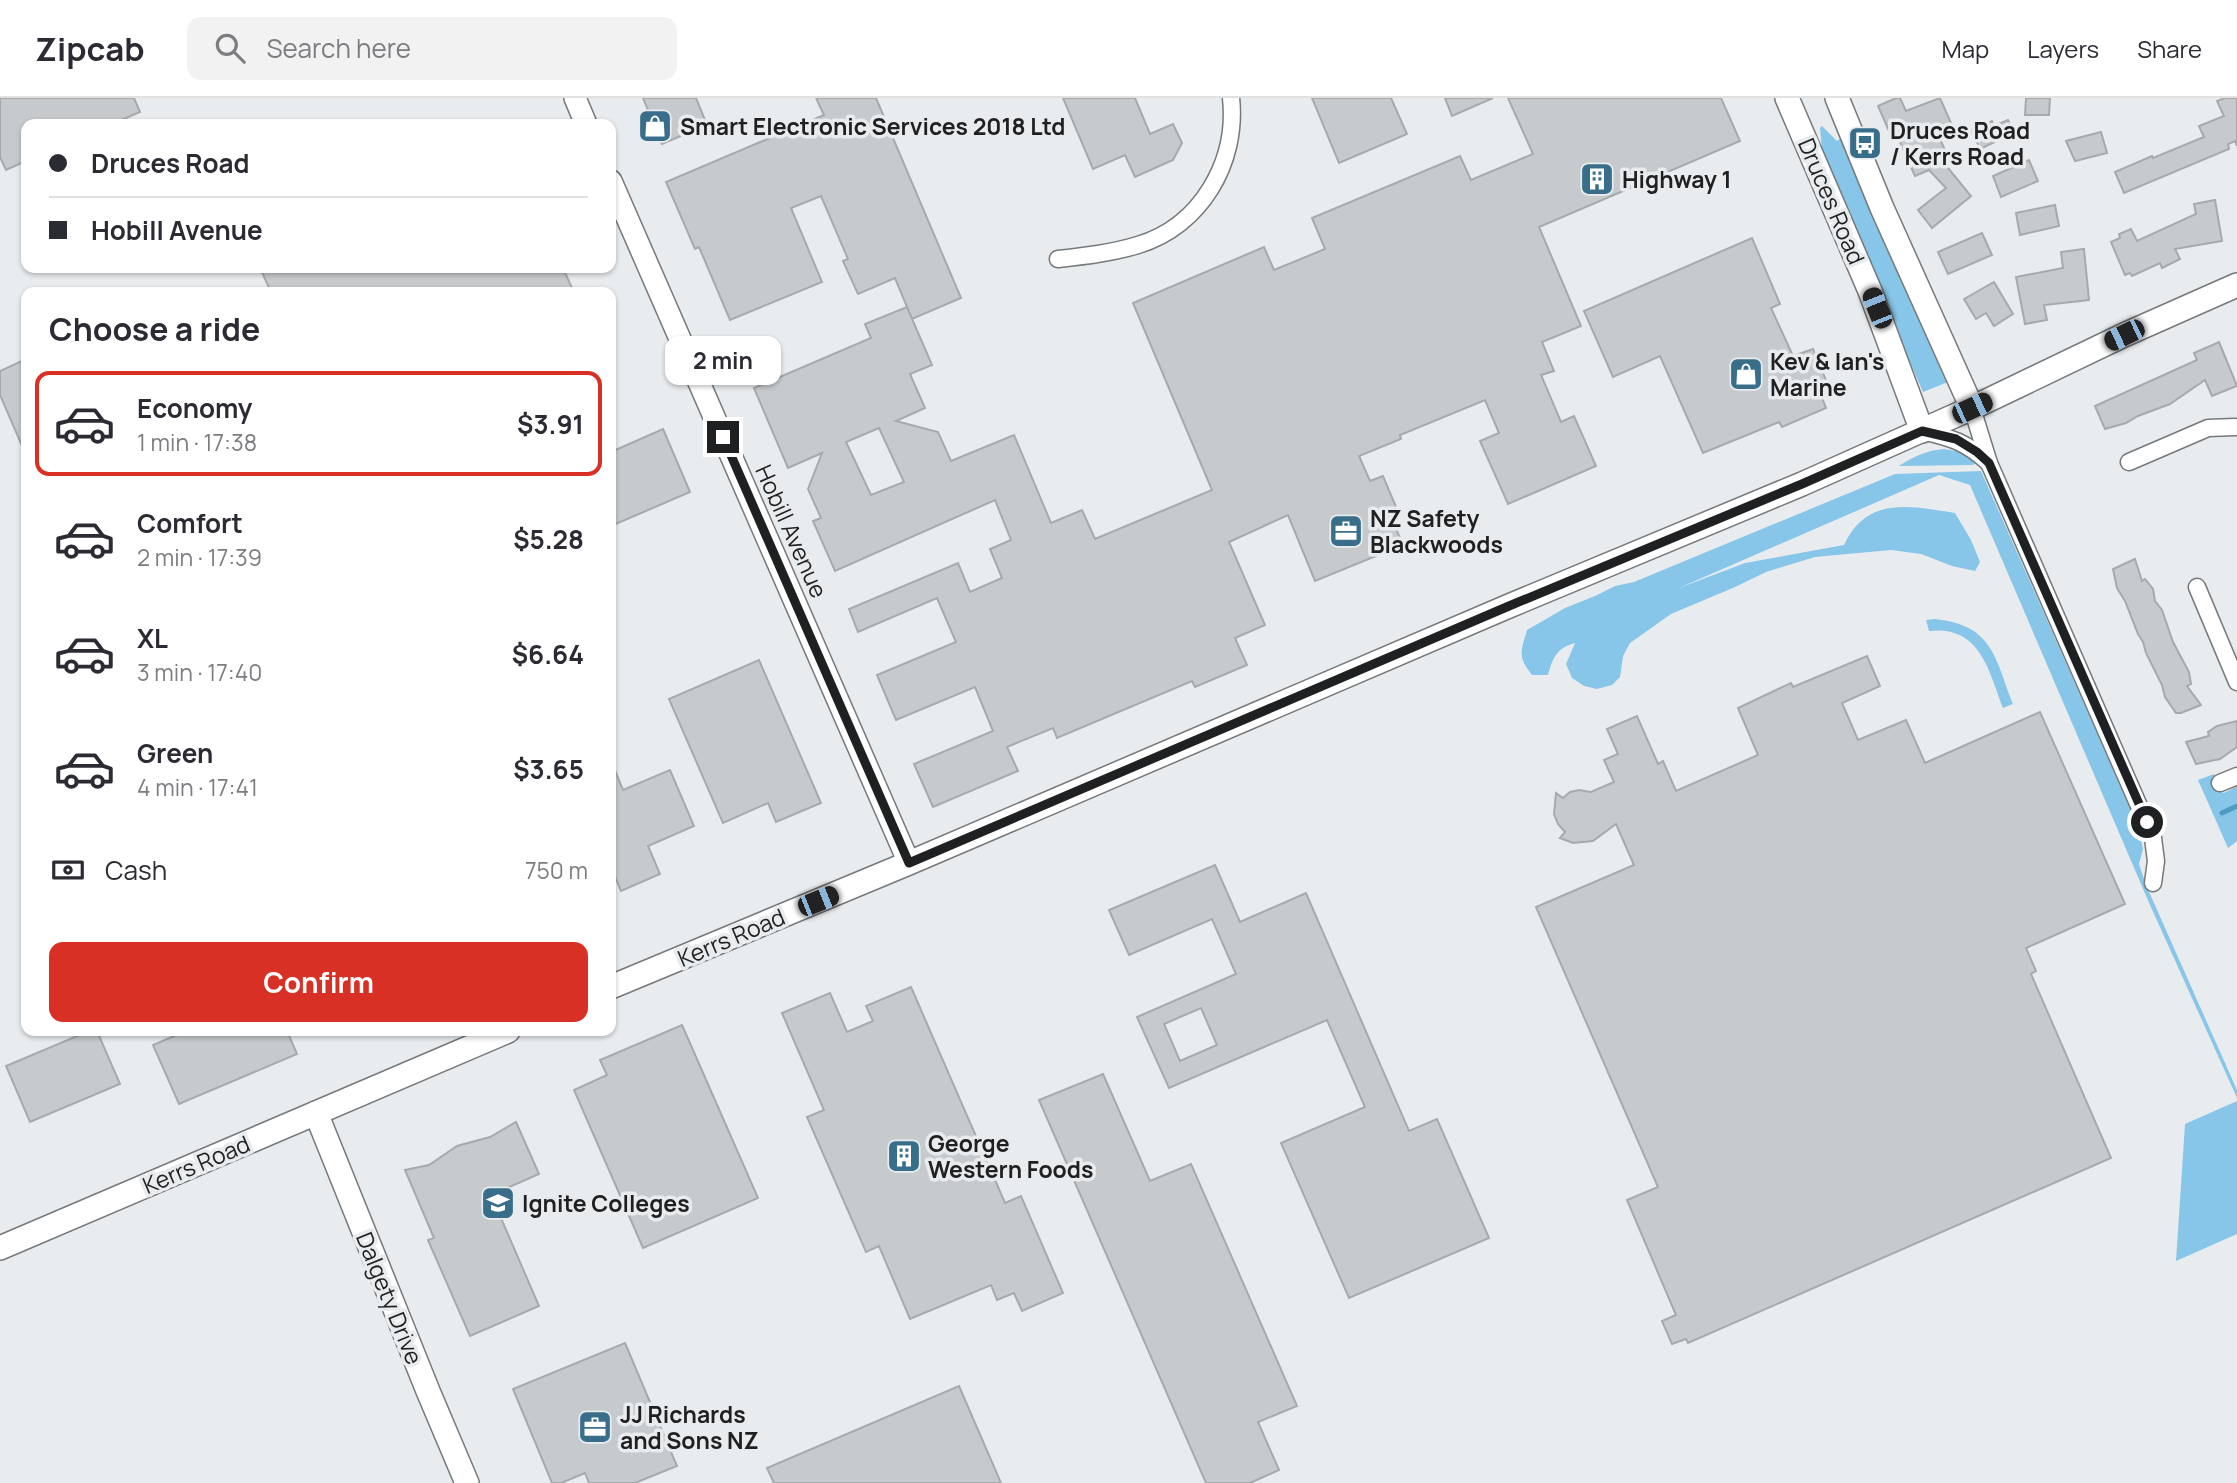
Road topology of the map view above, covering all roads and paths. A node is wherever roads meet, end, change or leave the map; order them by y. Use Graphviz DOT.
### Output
graph roads {
  1 [pos="575,98"];
  2 [pos="1231,98"];
  3 [pos="1837,98"];
  4 [pos="1796,101"];
  5 [pos="584,119"];
  6 [pos="616,192"];
  7 [pos="1058,259"];
  8 [pos="2237,285"];
  9 [pos="1972,408"];
  10 [pos="2236,429"];
  11 [pos="1922,431"];
  12 [pos="1989,463"];
  13 [pos="2129,463"];
  14 [pos="2197,586"];
  15 [pos="2237,682"];
  16 [pos="2237,776"];
  17 [pos="2220,783"];
  18 [pos="909,863"];
  19 [pos="2152,883"];
  20 [pos="616,985"];
  21 [pos="496,1036"];
  22 [pos="316,1113"];
  23 [pos="0,1248"];
  24 [pos="467,1483"];
  1 -- 5 [label="street"];
  2 -- 7 [label="street"];
  3 -- 9 [label="main road, Druces Road"];
  4 -- 11 [label="main road, Druces Road"];
  6 -- 18 [label="street, Hobill Avenue"];
  8 -- 9 [label="main road, Kerrs Road"];
  9 -- 11 [label="main road, Kerrs Road"];
  9 -- 12 [label="street, Druces Road"];
  10 -- 13 [label="street"];
  11 -- 12 [label="street, Druces Road"];
  11 -- 18 [label="main road, Kerrs Road"];
  12 -- 19 [label="street, Druces Road"];
  14 -- 15 [label="street"];
  16 -- 17 [label="street"];
  18 -- 20 [label="main road, Kerrs Road"];
  21 -- 22 [label="main road, Kerrs Road"];
  22 -- 23 [label="main road, Kerrs Road"];
  22 -- 24 [label="main road, Dalgety Drive"];
}
